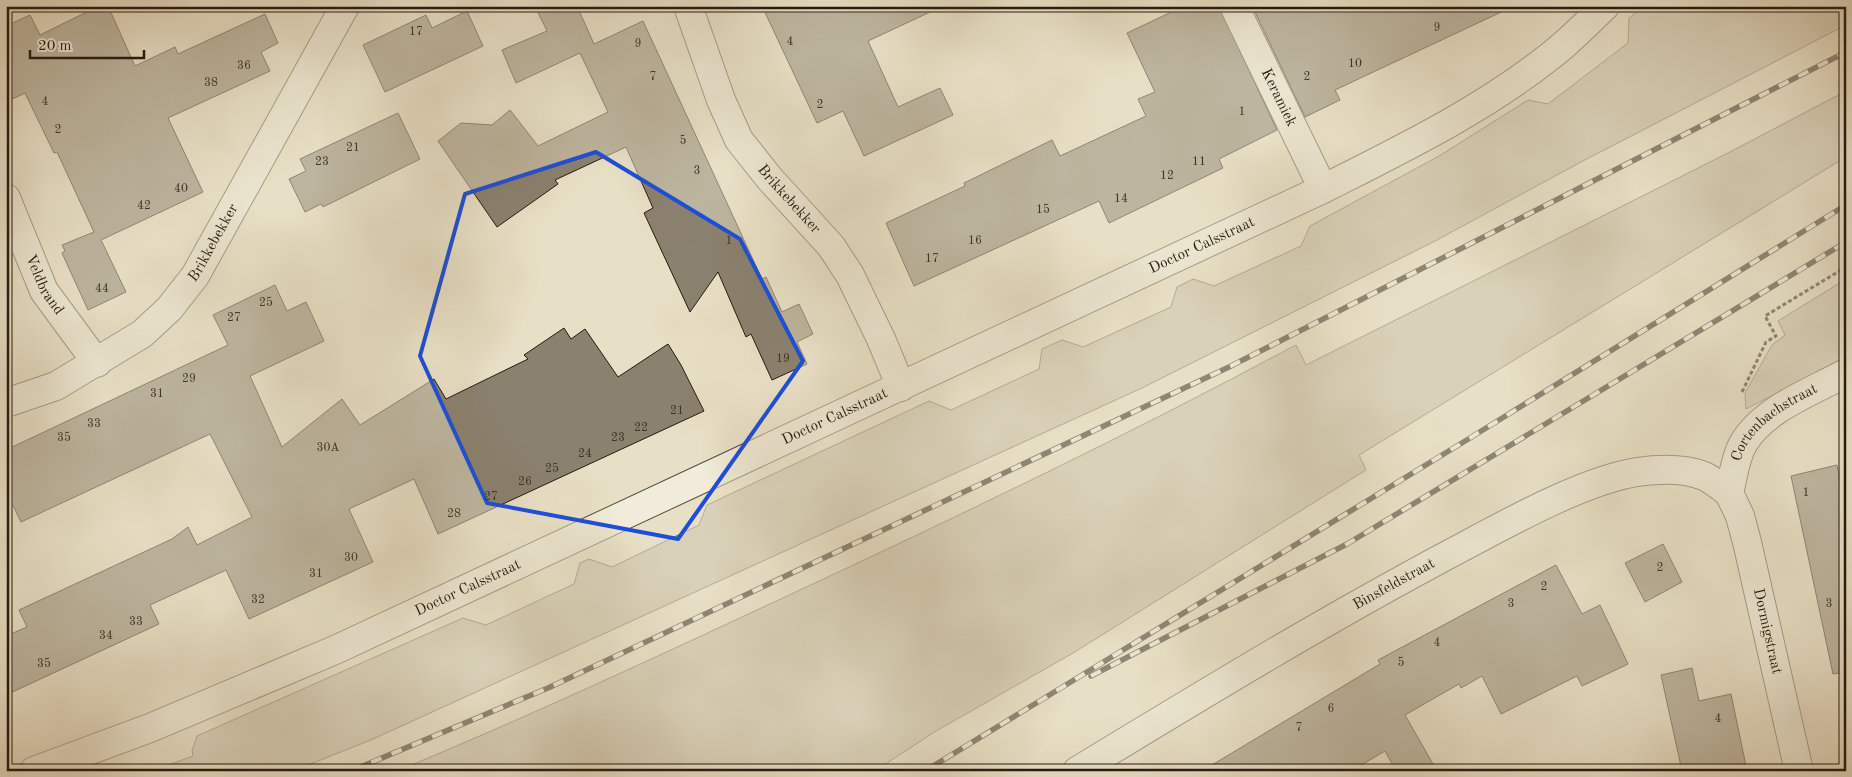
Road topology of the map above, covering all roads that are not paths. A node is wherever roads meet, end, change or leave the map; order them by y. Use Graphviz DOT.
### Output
graph roads {
  1 [pos="345,6"];
  2 [pos="688,6"];
  3 [pos="1234,6"];
  4 [pos="1606,6"];
  5 [pos="1323,189"];
  6 [pos="6,198"];
  7 [pos="97,363"];
  8 [pos="1846,373"];
  9 [pos="901,387"];
  10 [pos="6,403"];
  11 [pos="1729,493"];
  12 [pos="34,771"];
  13 [pos="1077,771"];
  14 [pos="1800,771"];
  1 -- 7 [label="street, Brikkebekker"];
  2 -- 9 [label="street, Brikkebekker"];
  3 -- 5 [label="street, Keramiek"];
  4 -- 5 [label="street, Doctor Calsstraat"];
  5 -- 9 [label="street, Doctor Calsstraat"];
  6 -- 7 [label="street, Veldbrand"];
  7 -- 10 [label="street, Brikkebekker"];
  8 -- 11 [label="street, Cortenbachstraat"];
  9 -- 12 [label="street, Doctor Calsstraat"];
  11 -- 13 [label="street, Binsfeldstraat"];
  11 -- 14 [label="street, Dormigstraat"];
}
